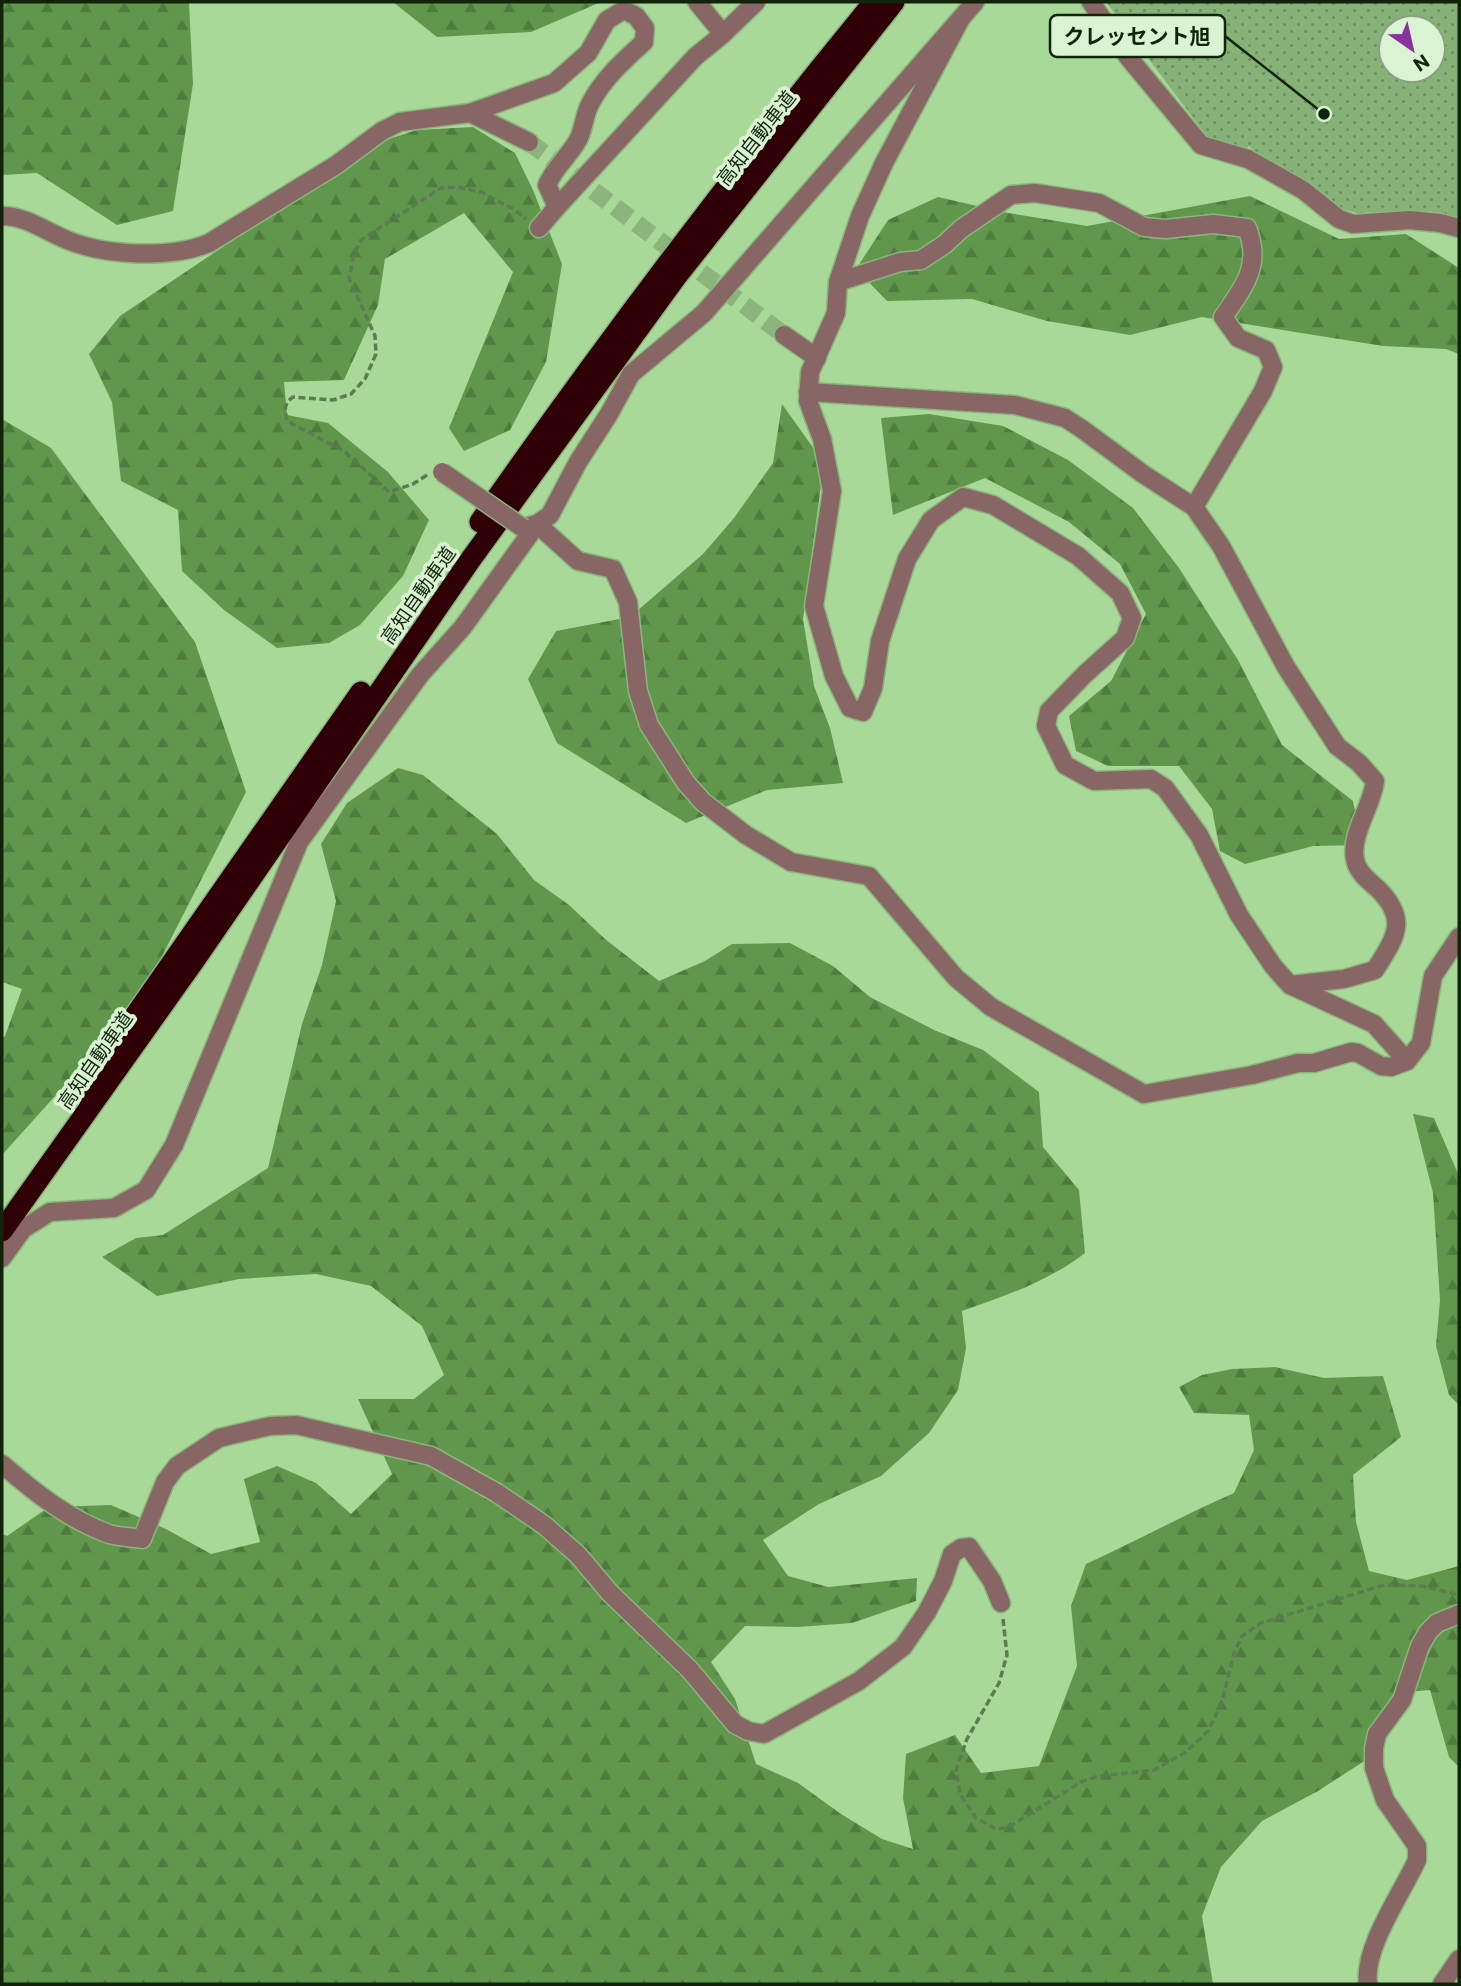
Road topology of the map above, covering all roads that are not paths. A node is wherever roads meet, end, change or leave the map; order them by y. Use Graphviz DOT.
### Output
graph roads {
  1 [pos="697,2"];
  2 [pos="756,2"];
  3 [pos="874,2"];
  4 [pos="894,2"];
  5 [pos="975,2"];
  6 [pos="1091,2"];
  7 [pos="960,20"];
  8 [pos="723,34"];
  9 [pos="470,113"];
  10 [pos="529,142"];
  11 [pos="557,207"];
  12 [pos="2,216"];
  13 [pos="539,228"];
  14 [pos="1459,228"];
  15 [pos="838,282"];
  16 [pos="784,335"];
  17 [pos="817,358"];
  18 [pos="808,392"];
  19 [pos="442,471"];
  20 [pos="1194,506"];
  21 [pos="530,526"];
  22 [pos="1459,937"];
  23 [pos="1290,985"];
  24 [pos="1407,1061"];
  25 [pos="57,1140"];
  26 [pos="2,1207"];
  27 [pos="2,1231"];
  28 [pos="2,1258"];
  29 [pos="2,1464"];
  30 [pos="1001,1603"];
  31 [pos="1459,1614"];
  32 [pos="1459,1959"];
  33 [pos="1368,1984"];
  34 [pos="1442,1984"];
  1 -- 8 [label="street"];
  2 -- 8 [label="street"];
  3 -- 25 [label="highway, 高知自動車道"];
  4 -- 25 [label="highway, 高知自動車道"];
  5 -- 7 [label="street"];
  6 -- 14 [label="street"];
  7 -- 15 [label="street"];
  7 -- 21 [label="street"];
  8 -- 11 [label="street"];
  9 -- 10 [label="street"];
  9 -- 11 [label="street"];
  9 -- 12 [label="street"];
  11 -- 13 [label="street"];
  15 -- 17 [label="street"];
  15 -- 20 [label="street"];
  16 -- 17 [label="street"];
  17 -- 18 [label="street"];
  18 -- 20 [label="street"];
  18 -- 23 [label="street"];
  19 -- 21 [label="street, bridge"];
  20 -- 23 [label="street"];
  21 -- 24 [label="street"];
  21 -- 28 [label="street"];
  22 -- 24 [label="street"];
  23 -- 24 [label="street"];
  25 -- 26 [label="highway, 高知自動車道"];
  25 -- 27 [label="highway, 高知自動車道"];
  29 -- 30 [label="street"];
  31 -- 33 [label="street"];
  32 -- 34 [label="street"];
}
